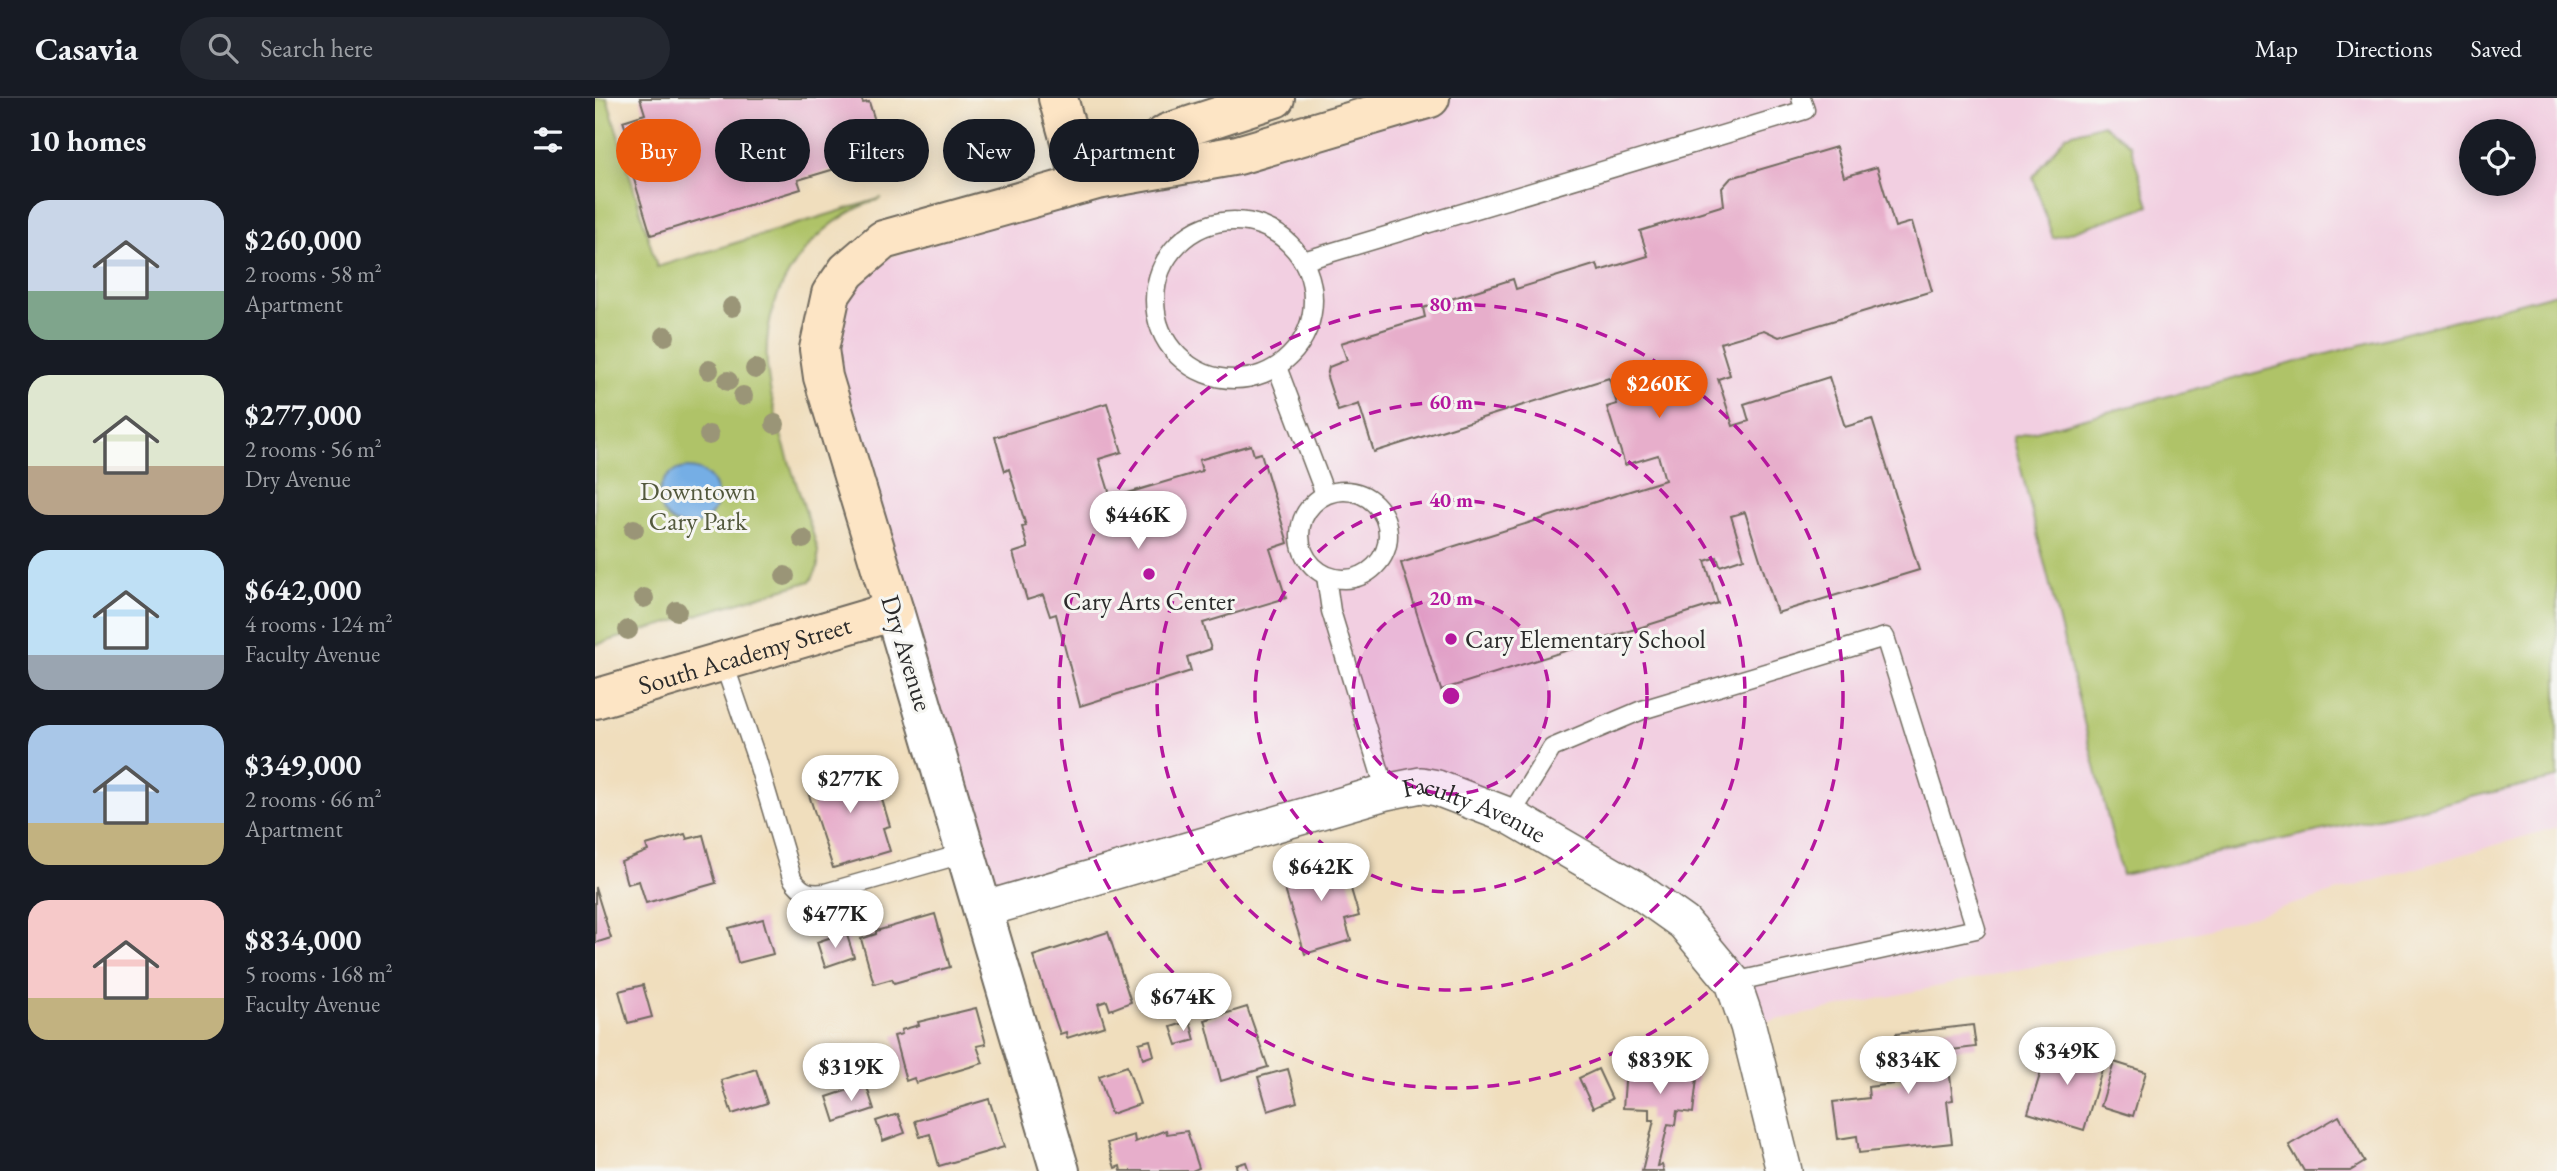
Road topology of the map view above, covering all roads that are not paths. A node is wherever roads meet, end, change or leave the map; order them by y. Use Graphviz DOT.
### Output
graph roads {
  1 [pos="1058,98"];
  2 [pos="1273,98"];
  3 [pos="1430,98"];
  4 [pos="1801,98"];
  5 [pos="1066,119"];
  6 [pos="1199,123"];
  7 [pos="1199,162"];
  8 [pos="1090,182"];
  9 [pos="1303,261"];
  10 [pos="1276,367"];
  11 [pos="1325,494"];
  12 [pos="1326,576"];
  13 [pos="894,611"];
  14 [pos="723,661"];
  15 [pos="595,699"];
  16 [pos="1386,792"];
  17 [pos="1510,816"];
  18 [pos="966,853"];
  19 [pos="982,910"];
  20 [pos="1733,982"];
  21 [pos="1060,1171"];
  22 [pos="1784,1171"];
  1 -- 5 [label="main road"];
  2 -- 6 [label="main road"];
  3 -- 7 [label="main road"];
  4 -- 9 [label="lane"];
  8 -- 13 [label="main road, Dry Avenue"];
  9 -- 10 [label="lane"];
  9 -- 10 [label="lane"];
  10 -- 11 [label="lane"];
  11 -- 12 [label="lane"];
  11 -- 12 [label="lane"];
  12 -- 16 [label="lane"];
  13 -- 14 [label="main road, South Academy Street"];
  13 -- 18 [label="street, Dry Avenue"];
  14 -- 15 [label="main road, South Academy Street"];
  14 -- 18 [label="lane"];
  16 -- 17 [label="street, Faculty Avenue"];
  16 -- 19 [label="street, Faculty Avenue"];
  17 -- 20 [label="street, Faculty Avenue"];
  17 -- 20 [label="lane"];
  18 -- 19 [label="street, Dry Avenue"];
  19 -- 21 [label="street, Dry Avenue"];
  20 -- 22 [label="street, Faculty Avenue"];
}
